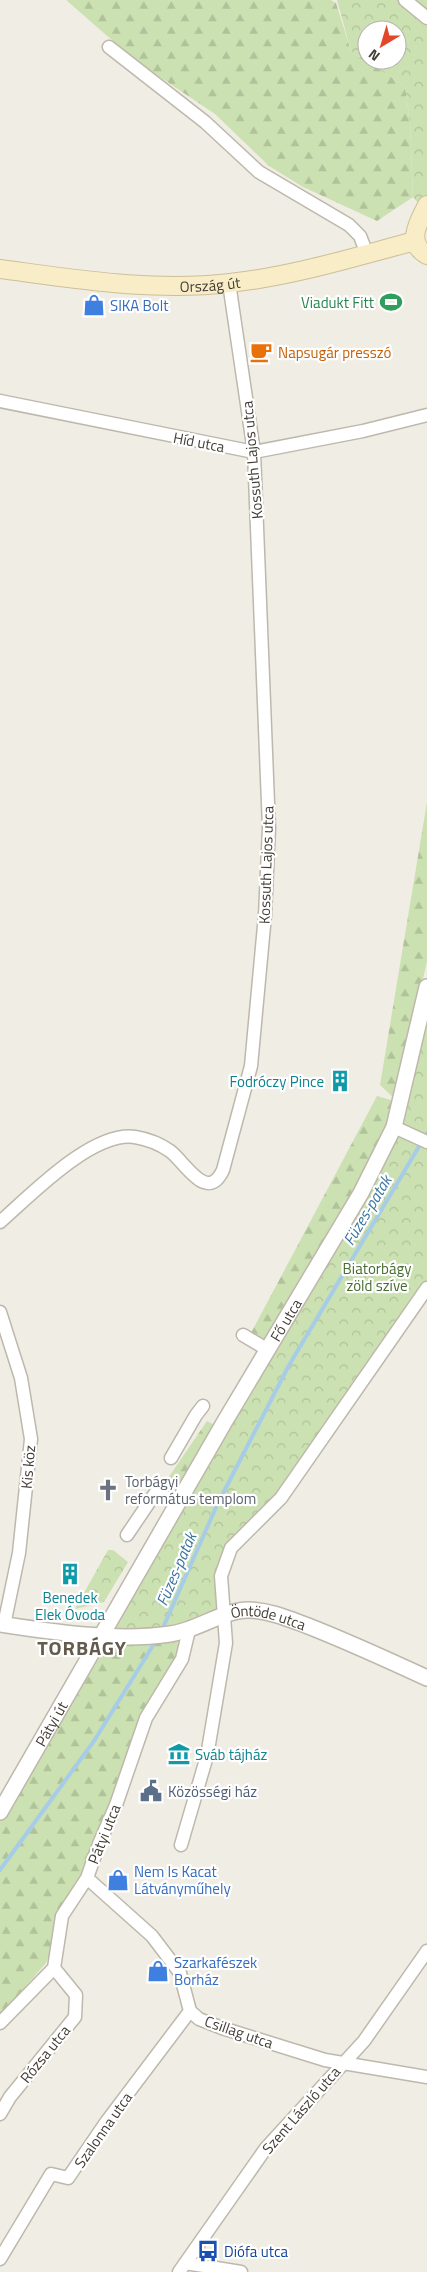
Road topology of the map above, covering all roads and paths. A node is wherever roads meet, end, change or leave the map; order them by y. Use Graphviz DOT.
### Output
graph roads {
  1 [pos="405,0"];
  2 [pos="427,18"];
  3 [pos="109,47"];
  4 [pos="427,205"];
  5 [pos="415,241"];
  6 [pos="367,254"];
  7 [pos="427,255"];
  8 [pos="0,269"];
  9 [pos="229,283"];
  10 [pos="0,401"];
  11 [pos="427,415"];
  12 [pos="254,452"];
  13 [pos="427,987"];
  14 [pos="394,1127"];
  15 [pos="427,1142"];
  16 [pos="0,1222"];
  17 [pos="427,1288"];
  18 [pos="0,1312"];
  19 [pos="243,1335"];
  20 [pos="268,1350"];
  21 [pos="203,1406"];
  22 [pos="171,1458"];
  23 [pos="178,1504"];
  24 [pos="127,1535"];
  25 [pos="222,1616"];
  26 [pos="2,1625"];
  27 [pos="189,1630"];
  28 [pos="102,1636"];
  29 [pos="427,1678"];
  30 [pos="0,1812"];
  31 [pos="181,1845"];
  32 [pos="87,1878"];
  33 [pos="427,1951"];
  34 [pos="54,1968"];
  35 [pos="190,2011"];
  36 [pos="0,2022"];
  37 [pos="342,2063"];
  38 [pos="427,2077"];
  39 [pos="0,2114"];
  40 [pos="0,2259"];
  41 [pos="182,2268"];
  42 [pos="241,2272"];
  1 -- 2 [label="street"];
  3 -- 6 [label="street"];
  4 -- 5 [label="main road"];
  5 -- 6 [label="main road, Ország út"];
  5 -- 7 [label="main road"];
  6 -- 9 [label="main road, Ország út"];
  8 -- 9 [label="main road, Ország út"];
  9 -- 12 [label="street, Kossuth Lajos utca"];
  10 -- 12 [label="street, Híd utca"];
  11 -- 12 [label="street, Híd utca"];
  12 -- 16 [label="street, Kossuth Lajos utca"];
  13 -- 14 [label="street, Fő utca"];
  14 -- 15 [label="street"];
  14 -- 20 [label="street, Fő utca"];
  17 -- 25 [label="street"];
  18 -- 26 [label="street, Kis köz"];
  19 -- 20 [label="street"];
  20 -- 23 [label="street, Fő utca"];
  21 -- 22 [label="street"];
  23 -- 24 [label="street"];
  23 -- 28 [label="street, Fő utca"];
  25 -- 27 [label="street, Öntöde utca"];
  25 -- 29 [label="street, Öntöde utca"];
  25 -- 31 [label="street"];
  26 -- 28 [label="street, Öntöde utca"];
  27 -- 28 [label="street, Öntöde utca"];
  27 -- 32 [label="street, Pátyi utca"];
  28 -- 30 [label="street, Pátyi út"];
  32 -- 34 [label="street, Pátyi utca"];
  32 -- 35 [label="street, Csillag utca"];
  33 -- 37 [label="street, Szent László utca"];
  34 -- 36 [label="street"];
  34 -- 39 [label="street, Rózsa utca"];
  35 -- 37 [label="street, Csillag utca"];
  35 -- 40 [label="street, Szalonna utca"];
  37 -- 38 [label="street, Csillag utca"];
  37 -- 41 [label="street, Szent László utca"];
  41 -- 42 [label="street"];
}
